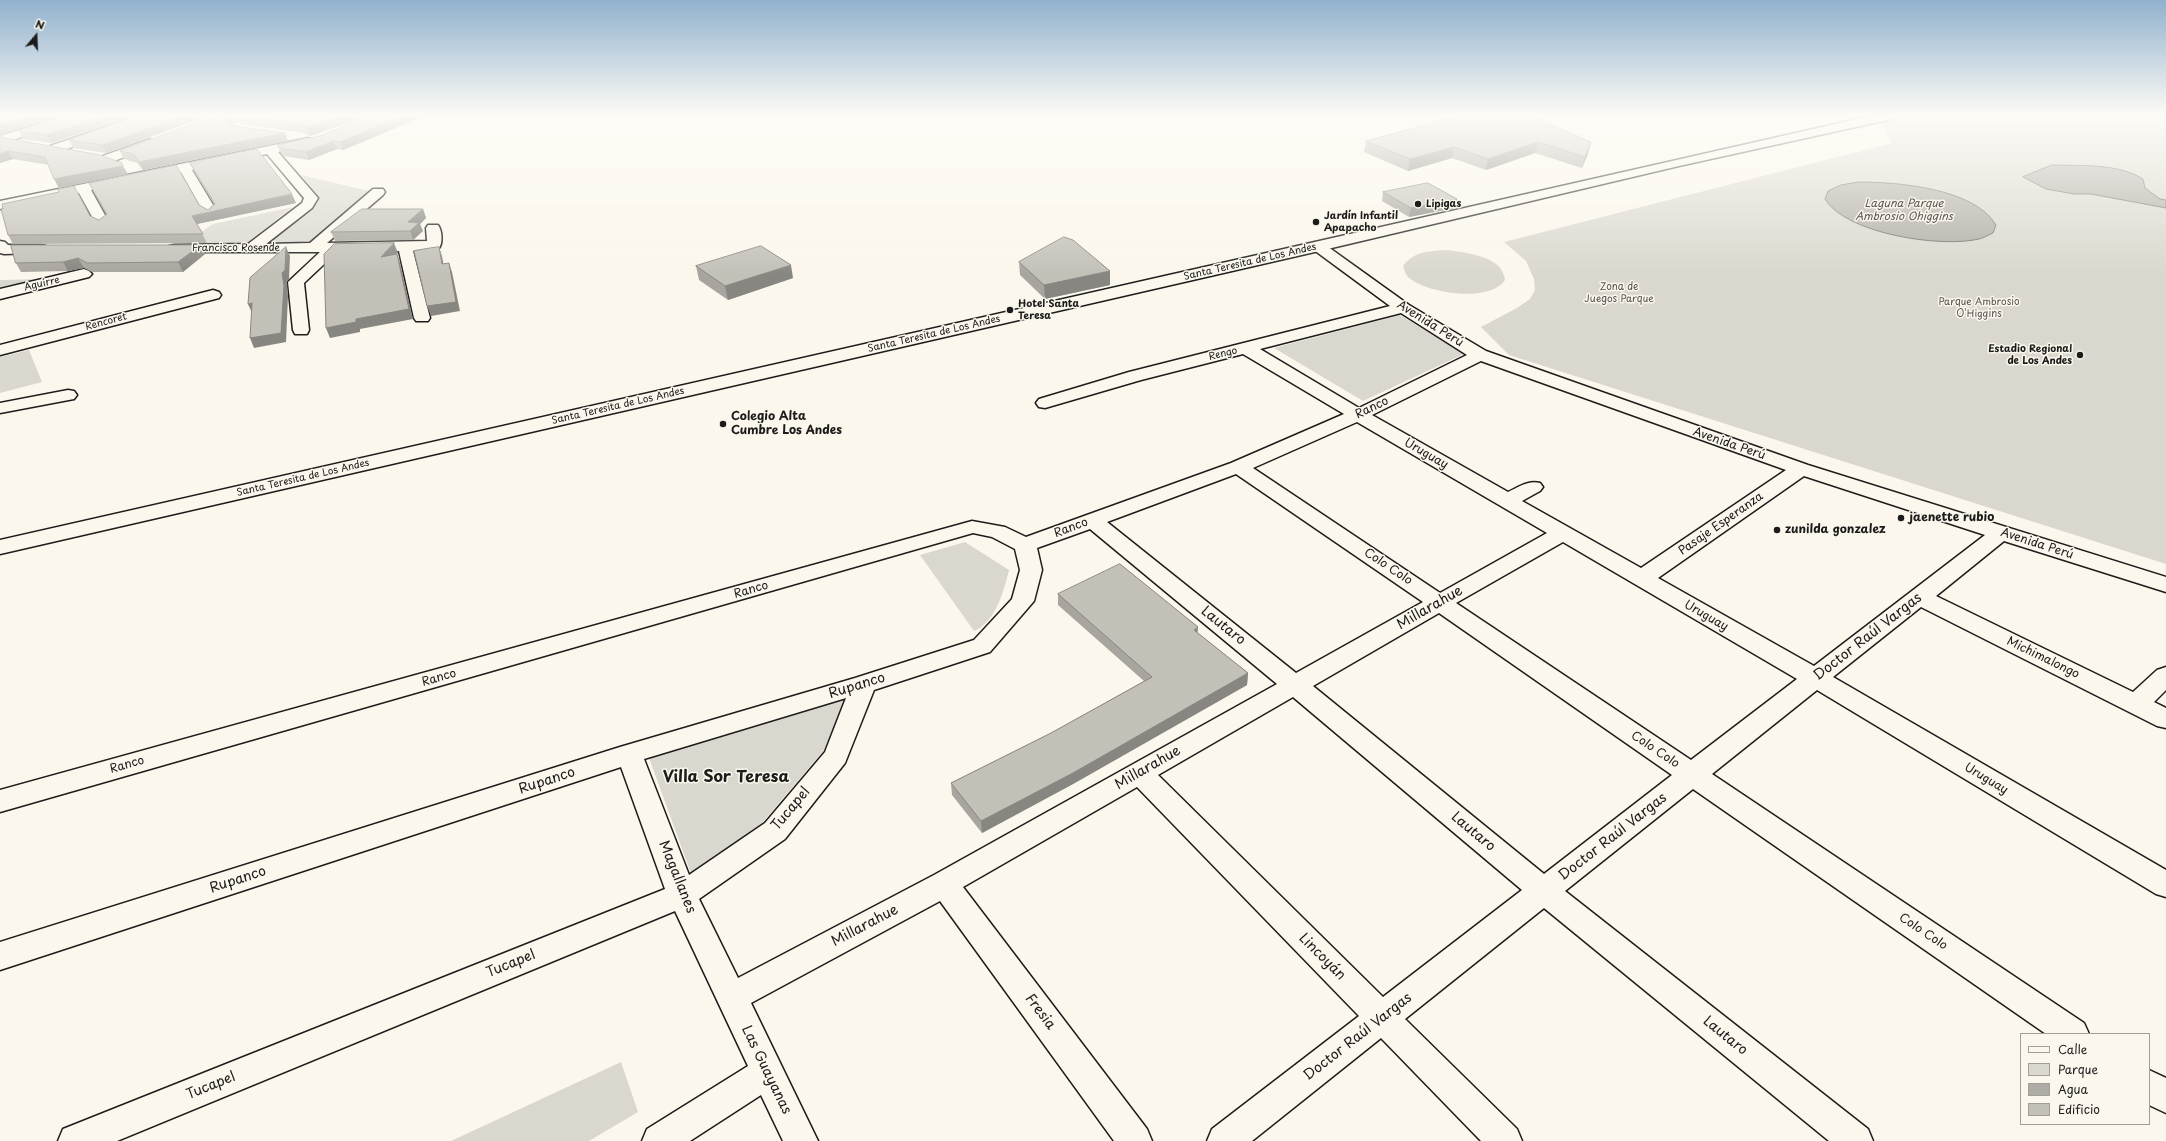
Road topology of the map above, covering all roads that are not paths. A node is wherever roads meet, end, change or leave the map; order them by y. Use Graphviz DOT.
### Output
graph roads {
  1 [pos="128,168"];
  2 [pos="178,168"];
  3 [pos="185,168"];
  4 [pos="286,168"];
  5 [pos="1653,168"];
  6 [pos="132,170"];
  7 [pos="83,188"];
  8 [pos="378,192"];
  9 [pos="0,206"];
  10 [pos="211,213"];
  11 [pos="103,224"];
  12 [pos="433,228"];
  13 [pos="0,244"];
  14 [pos="405,247"];
  15 [pos="1319,247"];
  16 [pos="252,248"];
  17 [pos="313,248"];
  18 [pos="333,248"];
  19 [pos="52,249"];
  20 [pos="156,249"];
  21 [pos="84,274"];
  22 [pos="0,294"];
  23 [pos="212,295"];
  24 [pos="1403,308"];
  25 [pos="422,318"];
  26 [pos="301,330"];
  27 [pos="1246,348"];
  28 [pos="0,350"];
  29 [pos="1480,356"];
  30 [pos="68,395"];
  31 [pos="1045,403"];
  32 [pos="0,408"];
  33 [pos="1358,415"];
  34 [pos="1238,467"];
  35 [pos="1801,469"];
  36 [pos="1533,487"];
  37 [pos="1507,502"];
  38 [pos="1092,520"];
  39 [pos="2002,532"];
  40 [pos="1563,533"];
  41 [pos="1025,545"];
  42 [pos="0,547"];
  43 [pos="1641,579"];
  44 [pos="2166,585"];
  45 [pos="1920,597"];
  46 [pos="1440,603"];
  47 [pos="2166,676"];
  48 [pos="1815,678"];
  49 [pos="864,684"];
  50 [pos="1295,685"];
  51 [pos="2136,704"];
  52 [pos="2166,719"];
  53 [pos="630,754"];
  54 [pos="1139,773"];
  55 [pos="1692,775"];
  56 [pos="0,801"];
  57 [pos="944,884"];
  58 [pos="2166,885"];
  59 [pos="1544,891"];
  60 [pos="682,895"];
  61 [pos="0,956"];
  62 [pos="731,998"];
  63 [pos="1382,1018"];
  64 [pos="2072,1033"];
  65 [pos="766,1073"];
  66 [pos="2150,1087"];
  67 [pos="2166,1097"];
  68 [pos="75,1141"];
  69 [pos="658,1141"];
  70 [pos="801,1141"];
  71 [pos="1135,1141"];
  72 [pos="1224,1141"];
  73 [pos="1505,1141"];
  74 [pos="1856,1141"];
  1 -- 6 [label="street"];
  2 -- 6 [label="street"];
  3 -- 10 [label="street"];
  4 -- 16 [label="street"];
  5 -- 15 [label="street, Santa Teresita de Los Andes"];
  6 -- 7 [label="street"];
  7 -- 9 [label="street"];
  7 -- 11 [label="street"];
  8 -- 17 [label="street"];
  12 -- 14 [label="street, Francisco Rosende"];
  13 -- 19 [label="street"];
  14 -- 18 [label="street, Francisco Rosende"];
  14 -- 25 [label="street"];
  15 -- 24 [label="street, Avenida Perú"];
  15 -- 42 [label="street, Santa Teresita de Los Andes"];
  16 -- 17 [label="street, Francisco Rosende"];
  16 -- 20 [label="street, Francisco Rosende"];
  17 -- 18 [label="street, Francisco Rosende"];
  18 -- 26 [label="street"];
  21 -- 22 [label="street, Aguirre"];
  23 -- 28 [label="street, Rencoret"];
  24 -- 27 [label="street, Rengo"];
  24 -- 29 [label="street, Avenida Perú"];
  27 -- 31 [label="street, Rengo"];
  27 -- 33 [label="street, Uruguay"];
  29 -- 33 [label="street, Ranco"];
  29 -- 35 [label="street, Avenida Perú"];
  30 -- 32 [label="street"];
  33 -- 34 [label="street, Ranco"];
  33 -- 37 [label="street, Uruguay"];
  34 -- 38 [label="street, Ranco"];
  34 -- 46 [label="street, Colo Colo"];
  35 -- 39 [label="street, Avenida Perú"];
  35 -- 43 [label="street, Pasaje Esperanza"];
  36 -- 37 [label="street"];
  37 -- 40 [label="street, Uruguay"];
  38 -- 41 [label="street, Ranco"];
  38 -- 50 [label="street, Lautaro"];
  39 -- 44 [label="street, Avenida Perú"];
  39 -- 45 [label="street, Doctor Raúl Vargas"];
  40 -- 43 [label="street, Uruguay"];
  40 -- 46 [label="street, Millarahue"];
  41 -- 49 [label="street, Rupanco"];
  41 -- 56 [label="street, Ranco"];
  43 -- 48 [label="street, Uruguay"];
  45 -- 48 [label="street, Doctor Raúl Vargas"];
  45 -- 51 [label="street, Michimalongo"];
  46 -- 50 [label="street, Millarahue"];
  46 -- 55 [label="street, Colo Colo"];
  47 -- 51 [label="street"];
  48 -- 55 [label="street, Doctor Raúl Vargas"];
  48 -- 58 [label="street, Uruguay"];
  49 -- 53 [label="street, Rupanco"];
  49 -- 60 [label="street, Tucapel"];
  50 -- 54 [label="street, Millarahue"];
  50 -- 59 [label="street, Lautaro"];
  51 -- 52 [label="street, Michimalongo"];
  53 -- 60 [label="street, Magallanes"];
  53 -- 61 [label="street, Rupanco"];
  54 -- 57 [label="street, Millarahue"];
  54 -- 63 [label="street, Lincoyán"];
  55 -- 59 [label="street, Doctor Raúl Vargas"];
  55 -- 64 [label="street, Colo Colo"];
  57 -- 62 [label="street, Millarahue"];
  57 -- 71 [label="street, Fresia"];
  59 -- 63 [label="street, Doctor Raúl Vargas"];
  59 -- 74 [label="street, Lautaro"];
  60 -- 62 [label="street, Magallanes"];
  60 -- 68 [label="street, Tucapel"];
  62 -- 65 [label="street, Las Guayanas"];
  63 -- 72 [label="street, Doctor Raúl Vargas"];
  63 -- 73 [label="street, Lincoyán"];
  65 -- 69 [label="street"];
  65 -- 70 [label="street, Las Guayanas"];
  66 -- 67 [label="street"];
}
